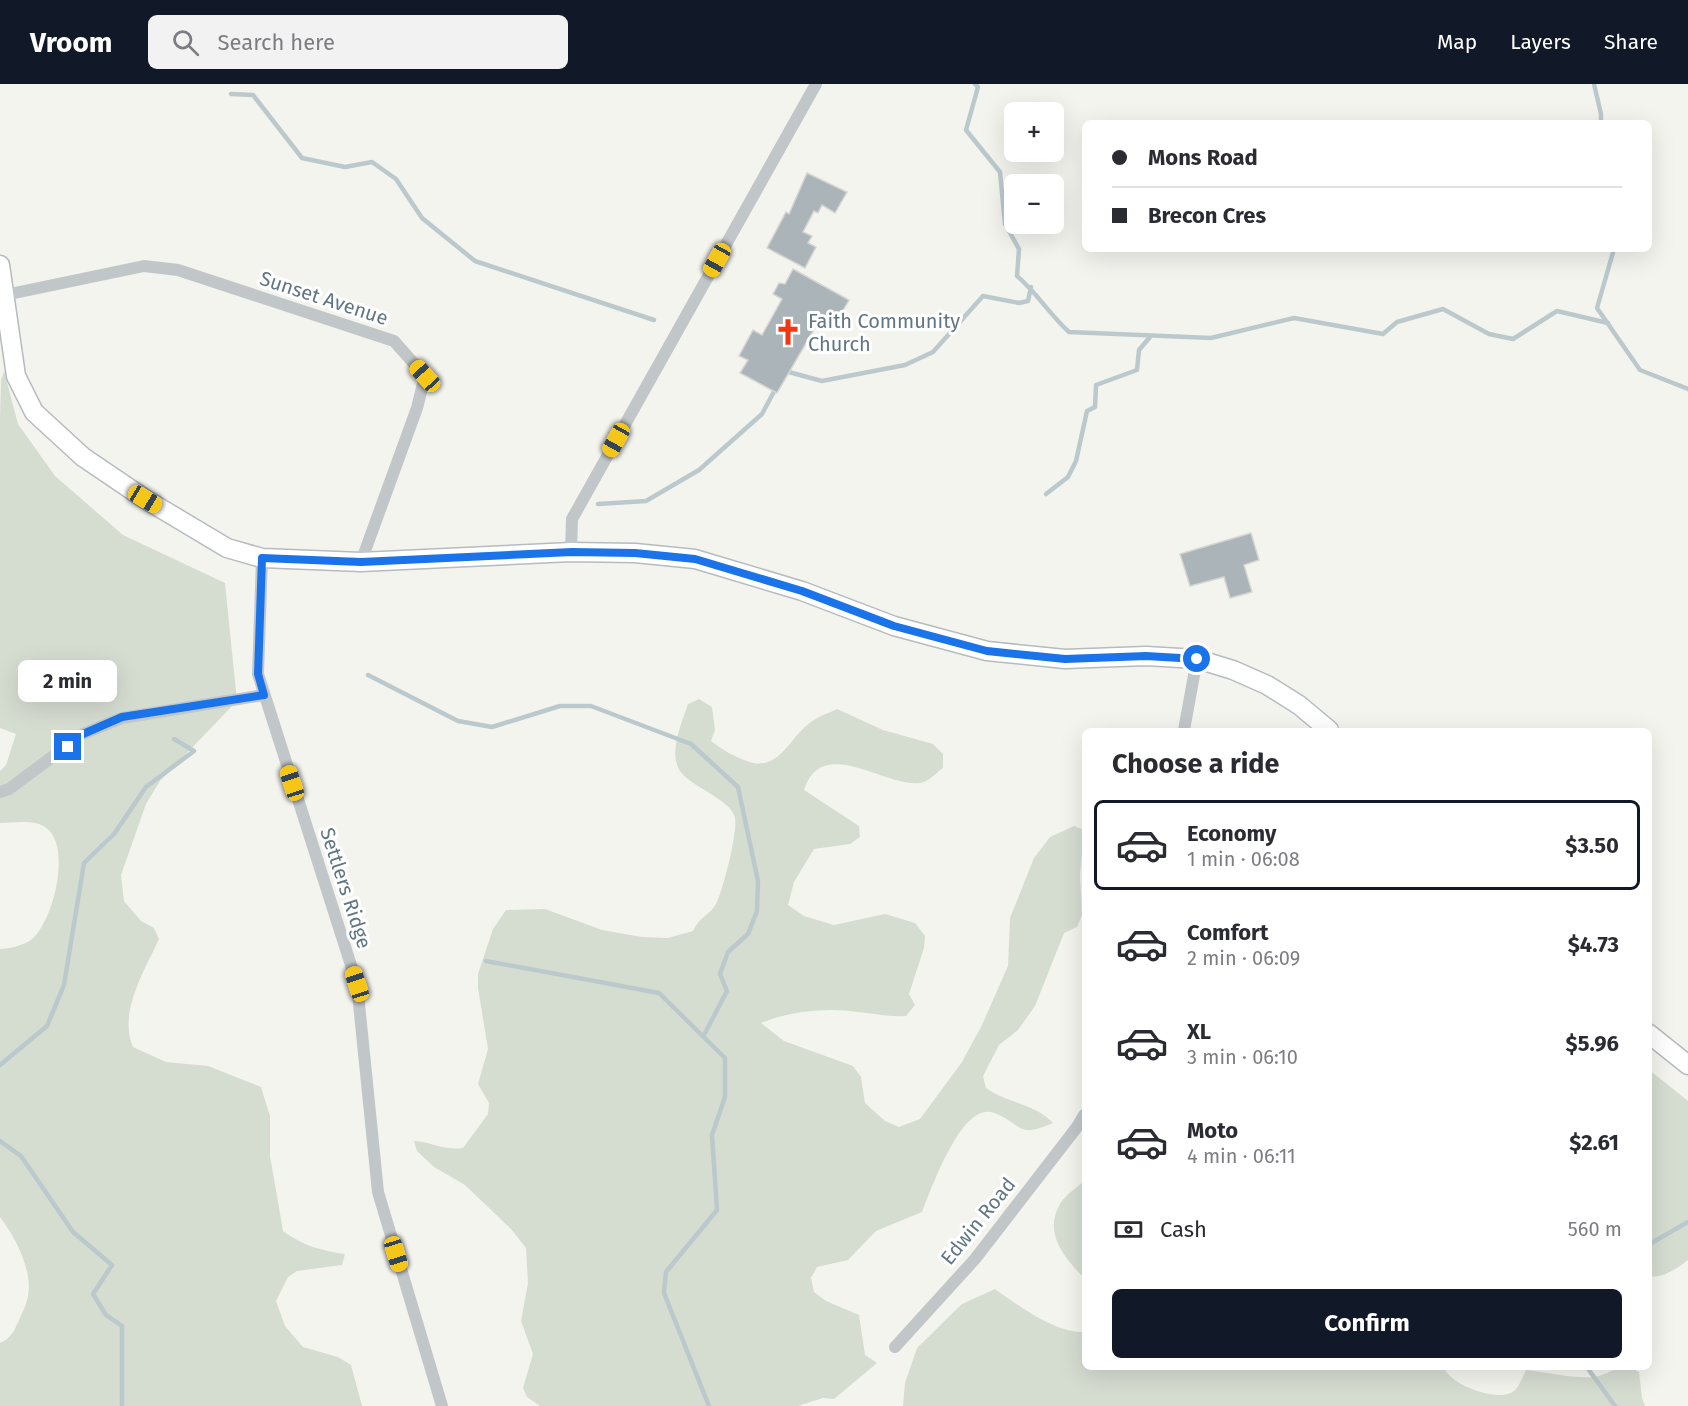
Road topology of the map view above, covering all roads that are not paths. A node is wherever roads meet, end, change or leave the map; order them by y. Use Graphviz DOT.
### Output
graph roads {
  1 [pos="816,84"];
  2 [pos="0,265"];
  3 [pos="5,295"];
  4 [pos="572,552"];
  5 [pos="262,558"];
  6 [pos="361,562"];
  7 [pos="1197,659"];
  8 [pos="264,695"];
  9 [pos="1184,728"];
  10 [pos="1327,728"];
  11 [pos="0,792"];
  12 [pos="1652,1036"];
  13 [pos="1688,1065"];
  14 [pos="1082,1118"];
  15 [pos="895,1347"];
  16 [pos="442,1406"];
  1 -- 4 [label="street"];
  2 -- 3 [label="main road"];
  3 -- 5 [label="main road"];
  3 -- 6 [label="street, Sunset Avenue"];
  4 -- 6 [label="main road"];
  4 -- 7 [label="main road"];
  5 -- 6 [label="main road"];
  5 -- 8 [label="street, Settlers Ridge"];
  7 -- 9 [label="street"];
  7 -- 10 [label="main road"];
  8 -- 11 [label="street"];
  8 -- 16 [label="street, Settlers Ridge"];
  12 -- 13 [label="main road"];
  14 -- 15 [label="street, Edwin Road"];
}
